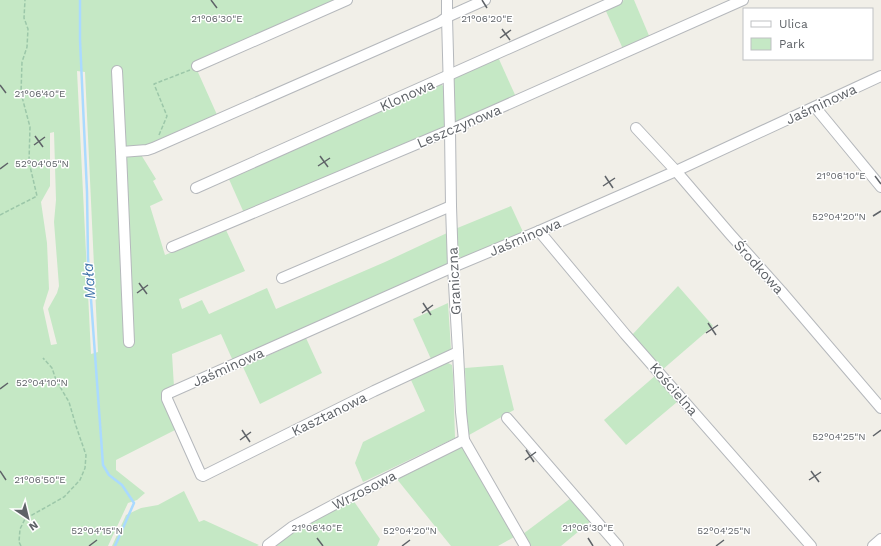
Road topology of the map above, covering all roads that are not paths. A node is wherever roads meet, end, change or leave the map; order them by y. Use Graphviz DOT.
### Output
graph roads {
  1 [pos="347,0"];
  2 [pos="447,0"];
  3 [pos="485,0"];
  4 [pos="617,0"];
  5 [pos="743,0"];
  6 [pos="447,16"];
  7 [pos="197,66"];
  8 [pos="117,71"];
  9 [pos="448,76"];
  10 [pos="881,76"];
  11 [pos="815,107"];
  12 [pos="636,128"];
  13 [pos="450,130"];
  14 [pos="121,152"];
  15 [pos="676,171"];
  16 [pos="881,187"];
  17 [pos="196,188"];
  18 [pos="450,206"];
  19 [pos="539,231"];
  20 [pos="172,248"];
  21 [pos="453,267"];
  22 [pos="282,278"];
  23 [pos="129,342"];
  24 [pos="458,352"];
  25 [pos="881,408"];
  26 [pos="507,418"];
  27 [pos="464,440"];
  28 [pos="201,475"];
  29 [pos="881,539"];
  30 [pos="268,546"];
  31 [pos="525,546"];
  32 [pos="618,546"];
  33 [pos="812,546"];
  34 [pos="873,546"];
  1 -- 7 [label="street"];
  2 -- 6 [label="street, Graniczna"];
  3 -- 6 [label="street"];
  4 -- 9 [label="street, Klonowa"];
  5 -- 13 [label="street, Leszczynowa"];
  6 -- 9 [label="street, Graniczna"];
  6 -- 14 [label="street"];
  8 -- 14 [label="street"];
  9 -- 13 [label="street, Graniczna"];
  9 -- 17 [label="street, Klonowa"];
  10 -- 11 [label="street, Jaśminowa"];
  11 -- 15 [label="street, Jaśminowa"];
  11 -- 16 [label="street"];
  12 -- 15 [label="street, Środkowa"];
  13 -- 18 [label="street, Graniczna"];
  13 -- 20 [label="street, Leszczynowa"];
  14 -- 23 [label="street"];
  15 -- 19 [label="street, Jaśminowa"];
  15 -- 25 [label="street, Środkowa"];
  18 -- 21 [label="street, Graniczna"];
  18 -- 22 [label="street"];
  19 -- 21 [label="street, Jaśminowa"];
  19 -- 33 [label="street, Kościelna"];
  21 -- 24 [label="street, Graniczna"];
  21 -- 28 [label="street, Jaśminowa"];
  24 -- 27 [label="street, Graniczna"];
  24 -- 28 [label="street, Kasztanowa"];
  26 -- 32 [label="street"];
  27 -- 30 [label="street, Wrzosowa"];
  27 -- 31 [label="street, Graniczna"];
  29 -- 34 [label="street"];
}
